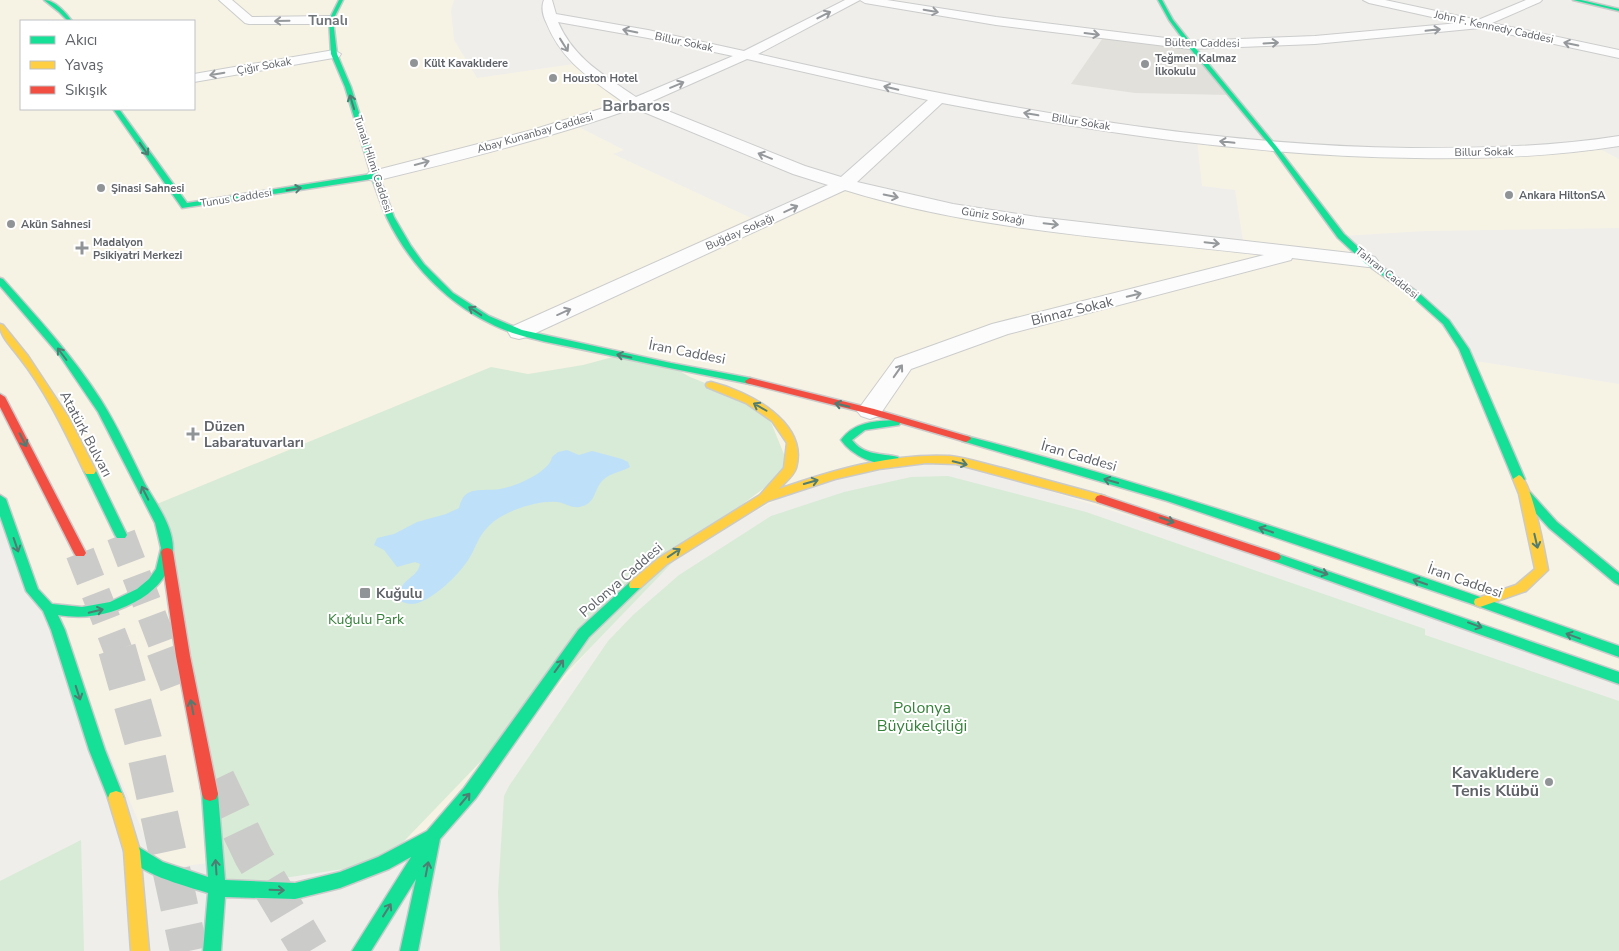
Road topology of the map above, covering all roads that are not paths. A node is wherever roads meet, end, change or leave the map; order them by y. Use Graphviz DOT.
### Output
graph roads {
  1 [pos="46,0"];
  2 [pos="225,0"];
  3 [pos="341,0"];
  4 [pos="548,0"];
  5 [pos="854,0"];
  6 [pos="865,0"];
  7 [pos="1160,0"];
  8 [pos="1369,0"];
  9 [pos="1536,0"];
  10 [pos="1575,0"];
  11 [pos="1619,10"];
  12 [pos="550,17"];
  13 [pos="69,20"];
  14 [pos="331,20"];
  15 [pos="1479,24"];
  16 [pos="1190,45"];
  17 [pos="334,54"];
  18 [pos="1619,54"];
  19 [pos="746,55"];
  20 [pos="195,78"];
  21 [pos="939,98"];
  22 [pos="635,103"];
  23 [pos="117,110"];
  24 [pos="1619,142"];
  25 [pos="1275,148"];
  26 [pos="375,176"];
  27 [pos="844,184"];
  28 [pos="1299,252"];
  29 [pos="1368,260"];
  30 [pos="0,281"];
  31 [pos="0,327"];
  32 [pos="519,332"];
  33 [pos="671,366"];
  34 [pos="0,397"];
  35 [pos="870,411"];
  36 [pos="906,422"];
  37 [pos="912,462"];
  38 [pos="1525,494"];
  39 [pos="0,498"];
  40 [pos="764,498"];
  41 [pos="121,535"];
  42 [pos="167,549"];
  43 [pos="80,553"];
  44 [pos="1619,580"];
  45 [pos="1480,602"];
  46 [pos="48,608"];
  47 [pos="1619,652"];
  48 [pos="1619,678"];
  49 [pos="433,836"];
  50 [pos="132,851"];
  51 [pos="217,888"];
  52 [pos="140,951"];
  53 [pos="212,951"];
  54 [pos="361,951"];
  55 [pos="409,951"];
  1 -- 13 [label="main road"];
  14 -- 2 [label="street, one-way"];
  3 -- 14 [label="main road"];
  4 -- 12 [label="street, Güniz Sokağı"];
  19 -- 5 [label="street, Abay Kunanbay Caddesi, one-way"];
  6 -- 16 [label="street, Bülten Caddesi, one-way"];
  7 -- 16 [label="main road, Tahran Caddesi"];
  8 -- 15 [label="street, John F. Kennedy Caddesi"];
  9 -- 15 [label="street, Bülten Caddesi"];
  10 -- 11 [label="main road"];
  19 -- 12 [label="street, Billur Sokak, one-way"];
  12 -- 22 [label="street, Güniz Sokağı, one-way"];
  14 -- 17 [label="main road, Tunalı Hilmi Caddesi"];
  16 -- 15 [label="street, Bülten Caddesi, one-way"];
  18 -- 15 [label="street, John F. Kennedy Caddesi, one-way"];
  16 -- 25 [label="main road, Tahran Caddesi"];
  17 -- 20 [label="street, Çığır Sokak, one-way"];
  26 -- 17 [label="main road, Tunalı Hilmi Caddesi, one-way"];
  21 -- 19 [label="street, Billur Sokak, one-way"];
  22 -- 19 [label="street, Abay Kunanbay Caddesi, one-way"];
  25 -- 21 [label="street, Billur Sokak, one-way"];
  21 -- 27 [label="street, Buğday Sokağı"];
  26 -- 22 [label="street, Abay Kunanbay Caddesi, one-way"];
  27 -- 22 [label="street, Güniz Sokağı, one-way"];
  23 -- 26 [label="main road, Tunus Caddesi, one-way"];
  24 -- 25 [label="street, Billur Sokak"];
  25 -- 29 [label="main road, Tahran Caddesi"];
  32 -- 26 [label="main road, Tunalı Hilmi Caddesi, one-way"];
  27 -- 28 [label="street, Güniz Sokağı, one-way"];
  32 -- 27 [label="street, Buğday Sokağı, one-way"];
  28 -- 29 [label="street, Güniz Sokağı"];
  35 -- 28 [label="street, Binnaz Sokak, one-way"];
  29 -- 38 [label="main road, Tahran Caddesi"];
  42 -- 30 [label="main road, one-way"];
  31 -- 41 [label="main road, Atatürk Bulvarı"];
  33 -- 32 [label="main road, İran Caddesi, one-way"];
  35 -- 33 [label="main road, İran Caddesi, one-way"];
  40 -- 33 [label="main road, Polonya Caddesi, one-way"];
  34 -- 43 [label="main road, one-way"];
  35 -- 36 [label="main road, İran Caddesi"];
  36 -- 37 [label="main road"];
  45 -- 36 [label="main road, İran Caddesi, one-way"];
  40 -- 37 [label="main road, one-way"];
  37 -- 48 [label="main road, one-way"];
  38 -- 44 [label="main road, Tahran Caddesi"];
  38 -- 45 [label="main road, Tahran Caddesi, one-way"];
  39 -- 46 [label="main road, one-way"];
  49 -- 40 [label="main road, Polonya Caddesi, one-way"];
  46 -- 42 [label="main road, one-way"];
  51 -- 42 [label="main road, one-way"];
  47 -- 45 [label="main road, İran Caddesi, one-way"];
  46 -- 50 [label="main road, one-way"];
  51 -- 49 [label="main road, one-way"];
  54 -- 49 [label="main road, one-way"];
  55 -- 49 [label="main road, one-way"];
  50 -- 51 [label="main road"];
  50 -- 52 [label="main road"];
  51 -- 53 [label="main road"];
}
